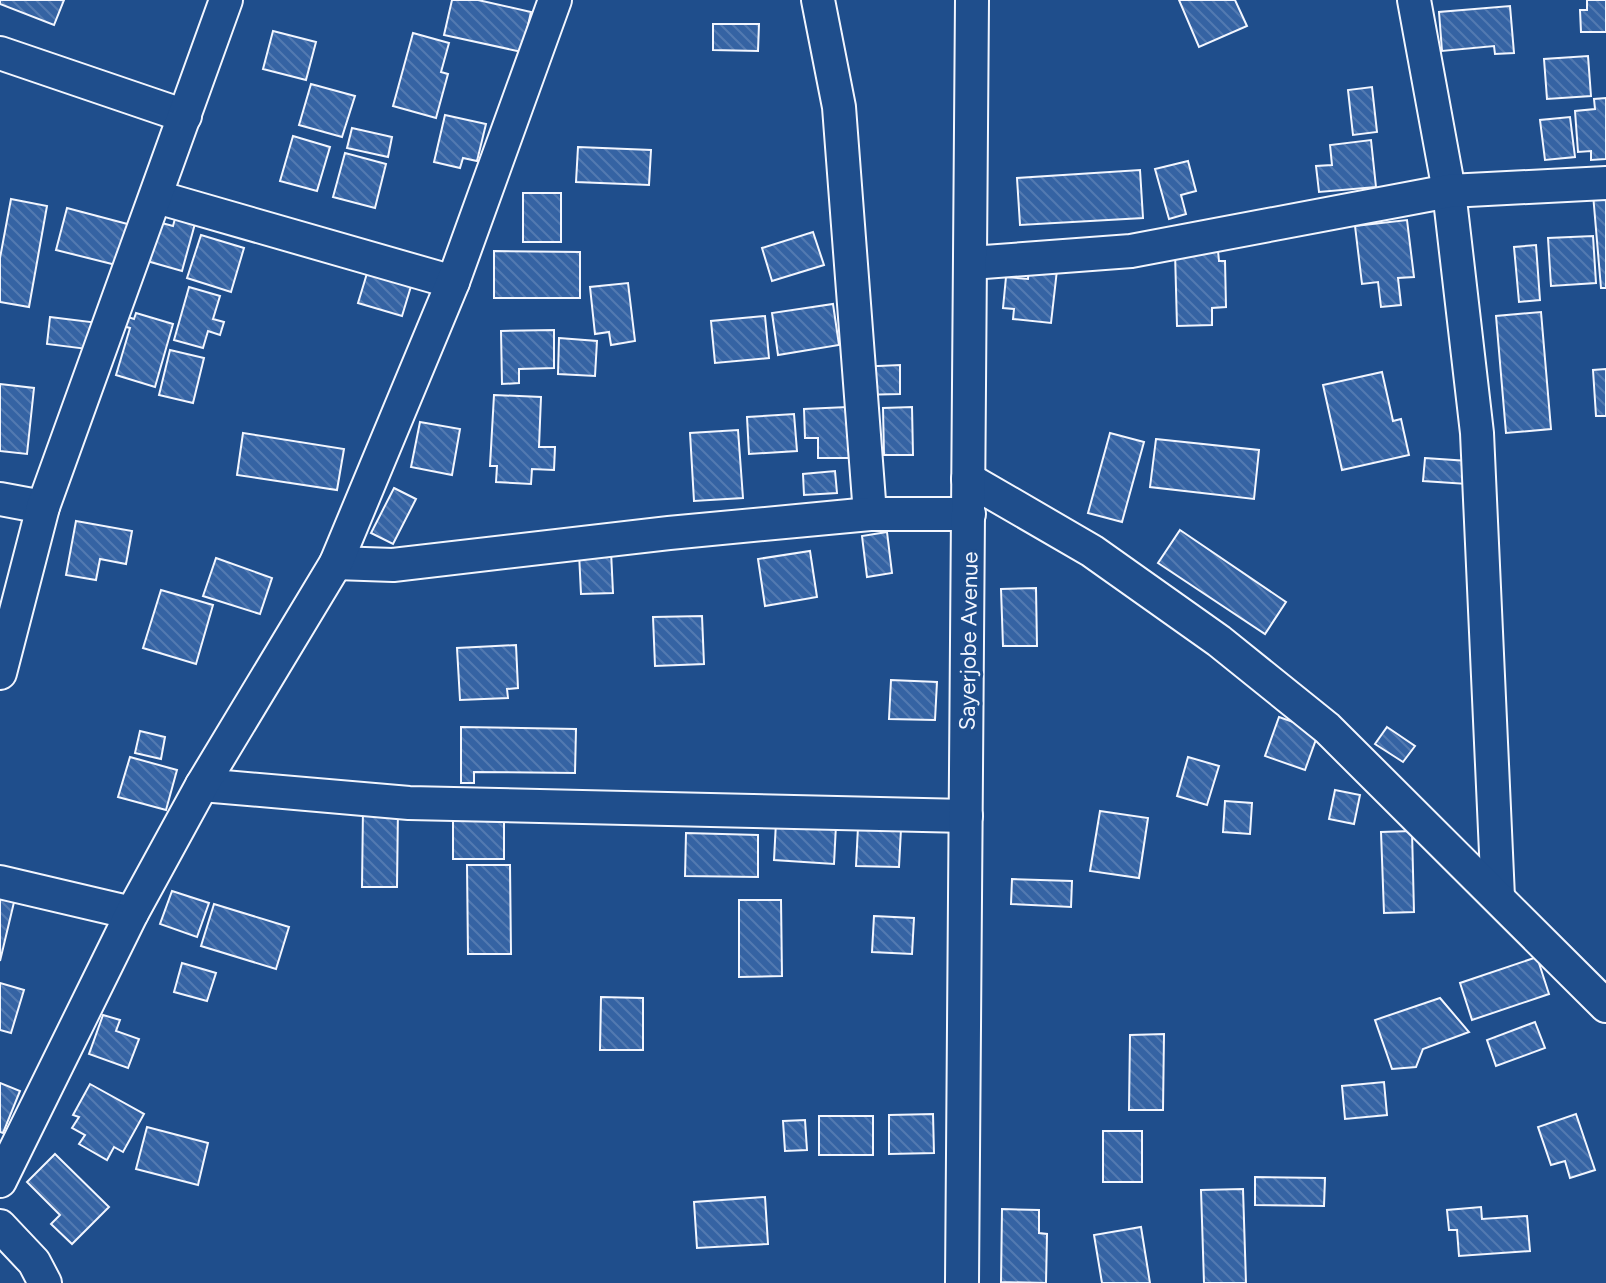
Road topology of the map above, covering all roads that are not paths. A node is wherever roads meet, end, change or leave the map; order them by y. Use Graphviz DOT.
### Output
graph roads {
  1 [pos="226,0"];
  2 [pos="555,0"];
  3 [pos="818,0"];
  4 [pos="972,0"];
  5 [pos="1414,0"];
  6 [pos="0,53"];
  7 [pos="185,116"];
  8 [pos="1606,183"];
  9 [pos="1449,191"];
  10 [pos="157,197"];
  11 [pos="971,263"];
  12 [pos="453,282"];
  13 [pos="968,479"];
  14 [pos="0,499"];
  15 [pos="43,507"];
  16 [pos="870,514"];
  17 [pos="969,514"];
  18 [pos="336,563"];
  19 [pos="0,673"];
  20 [pos="202,785"];
  21 [pos="966,816"];
  22 [pos="0,882"];
  23 [pos="1498,897"];
  24 [pos="132,913"];
  25 [pos="1606,1006"];
  26 [pos="0,1181"];
  27 [pos="0,1226"];
  28 [pos="45,1283"];
  29 [pos="962,1283"];
  1 -- 7 [label="street"];
  2 -- 12 [label="street"];
  3 -- 16 [label="street"];
  4 -- 11 [label="street, Sayerjobe Avenue"];
  5 -- 9 [label="street"];
  6 -- 7 [label="street"];
  7 -- 10 [label="street"];
  8 -- 9 [label="street"];
  9 -- 11 [label="street"];
  9 -- 23 [label="street"];
  10 -- 12 [label="street"];
  10 -- 15 [label="street"];
  11 -- 13 [label="street, Sayerjobe Avenue"];
  12 -- 18 [label="street"];
  13 -- 17 [label="street, Sayerjobe Avenue"];
  13 -- 23 [label="street"];
  14 -- 15 [label="street"];
  15 -- 19 [label="street"];
  16 -- 17 [label="street"];
  16 -- 18 [label="street"];
  17 -- 21 [label="street, Sayerjobe Avenue"];
  18 -- 20 [label="street"];
  20 -- 21 [label="street"];
  20 -- 24 [label="street"];
  21 -- 29 [label="street, Sayerjobe Avenue"];
  22 -- 24 [label="street"];
  23 -- 25 [label="street"];
  24 -- 26 [label="street"];
  27 -- 28 [label="street"];
}
